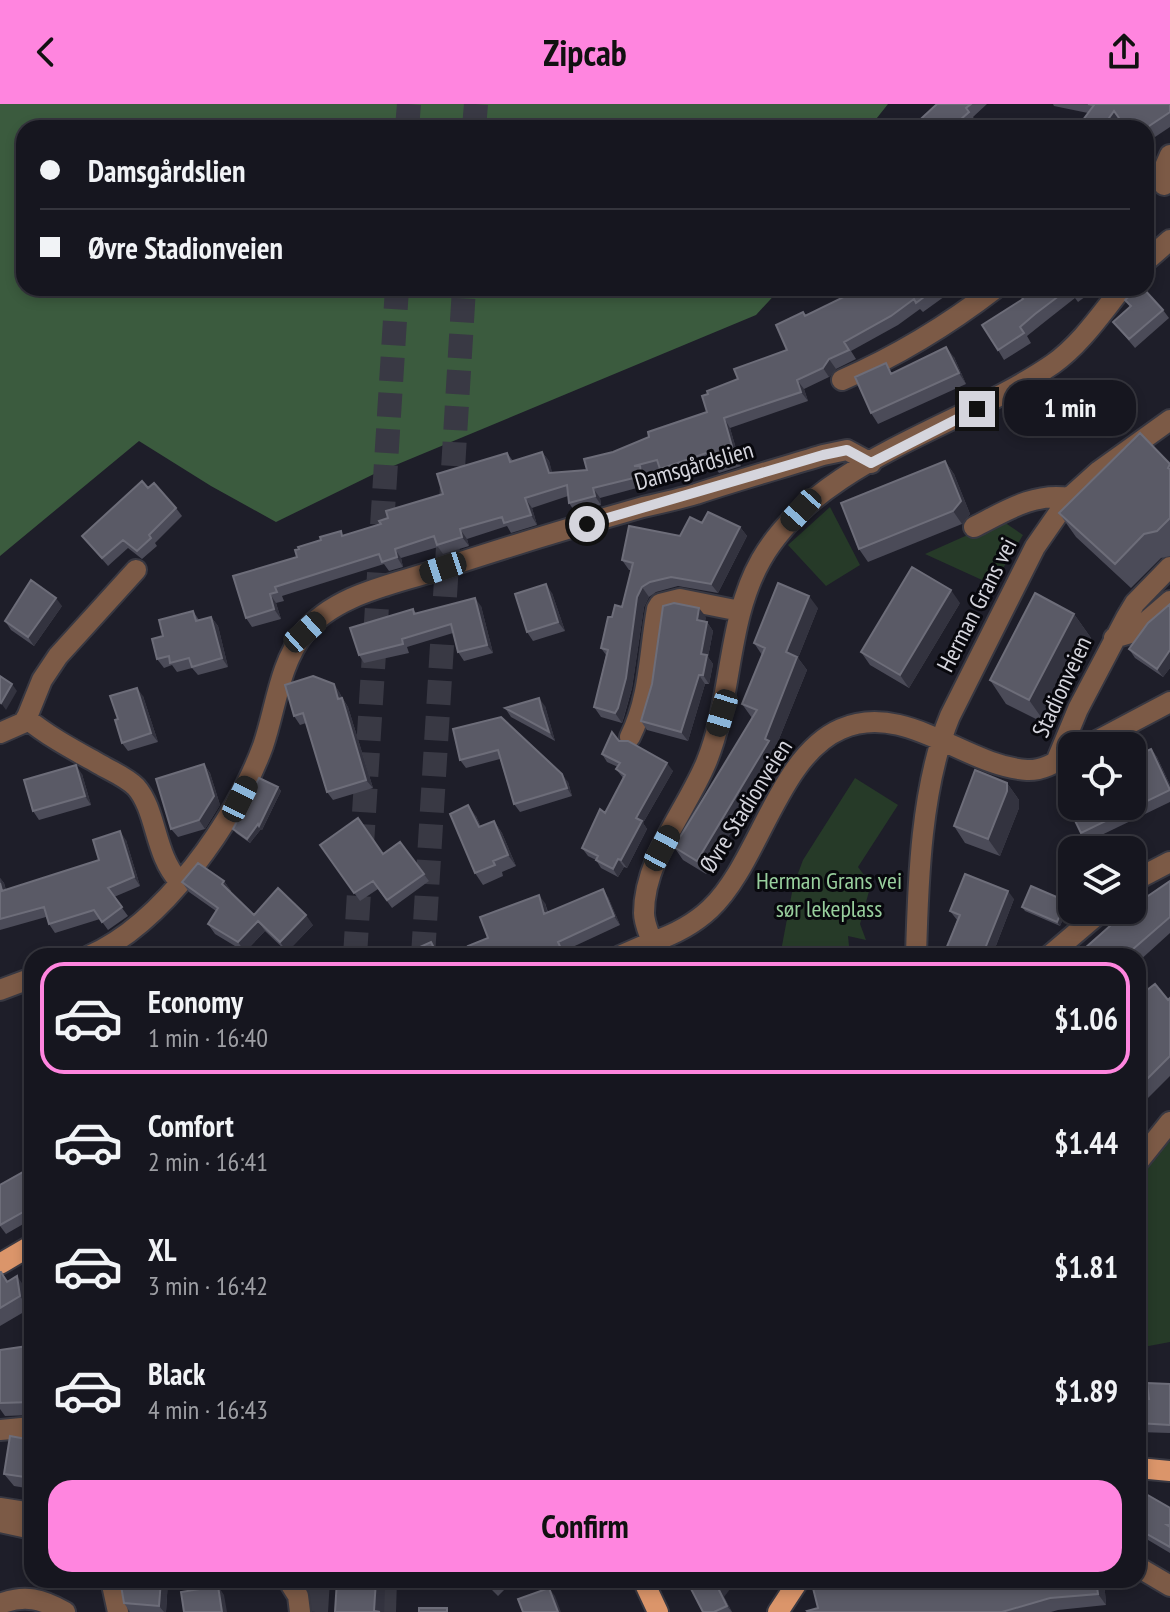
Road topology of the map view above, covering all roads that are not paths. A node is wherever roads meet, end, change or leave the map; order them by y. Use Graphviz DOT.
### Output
graph roads {
  1 [pos="1170,155"];
  2 [pos="1160,188"];
  3 [pos="1170,240"];
  4 [pos="1154,254"];
  5 [pos="985,296"];
  6 [pos="1116,296"];
  7 [pos="842,380"];
  8 [pos="1170,420"];
  9 [pos="871,463"];
  10 [pos="1069,498"];
  11 [pos="974,527"];
  12 [pos="1170,567"];
  13 [pos="136,570"];
  14 [pos="1170,601"];
  15 [pos="740,611"];
  16 [pos="1114,638"];
  17 [pos="1170,702"];
  18 [pos="26,718"];
  19 [pos="1071,732"];
  20 [pos="1113,732"];
  21 [pos="0,733"];
  22 [pos="630,737"];
  23 [pos="941,740"];
  24 [pos="1058,760"];
  25 [pos="1170,862"];
  26 [pos="1146,874"];
  27 [pos="179,881"];
  28 [pos="1087,924"];
  29 [pos="652,942"];
  30 [pos="105,948"];
  31 [pos="638,948"];
  32 [pos="916,948"];
  33 [pos="1058,948"];
  34 [pos="24,981"];
  35 [pos="0,990"];
  36 [pos="1170,1122"];
  37 [pos="1146,1152"];
  38 [pos="24,1250"];
  39 [pos="0,1264"];
  40 [pos="24,1428"];
  41 [pos="0,1430"];
  42 [pos="1146,1469"];
  43 [pos="1170,1471"];
  44 [pos="0,1508"];
  45 [pos="24,1512"];
  46 [pos="0,1522"];
  47 [pos="24,1527"];
  48 [pos="1146,1572"];
  49 [pos="1170,1586"];
  50 [pos="113,1588"];
  51 [pos="293,1588"];
  52 [pos="647,1588"];
  53 [pos="794,1588"];
  54 [pos="0,1604"];
  55 [pos="65,1612"];
  56 [pos="118,1612"];
  57 [pos="300,1612"];
  58 [pos="658,1612"];
  59 [pos="778,1612"];
  1 -- 2 [label="street"];
  3 -- 4 [label="street"];
  5 -- 7 [label="street"];
  6 -- 9 [label="street, Øvre Stadionveien"];
  8 -- 10 [label="street, Herman Grans vei"];
  9 -- 15 [label="street, Øvre Stadionveien"];
  9 -- 27 [label="street, Damsgårdslien"];
  10 -- 11 [label="street, Herman Grans vei"];
  10 -- 23 [label="street, Herman Grans vei"];
  12 -- 16 [label="street"];
  13 -- 18 [label="street"];
  14 -- 16 [label="street, Stadionveien"];
  15 -- 22 [label="street"];
  15 -- 29 [label="street, Øvre Stadionveien"];
  16 -- 19 [label="street, Stadionveien"];
  17 -- 20 [label="street, Stadionveien"];
  18 -- 21 [label="street"];
  18 -- 27 [label="street"];
  23 -- 24 [label="street"];
  23 -- 29 [label="street, Øvre Stadionveien"];
  23 -- 32 [label="street, Herman Grans vei"];
  25 -- 26 [label="street"];
  27 -- 30 [label="street, Damsgårdslien"];
  28 -- 33 [label="street"];
  29 -- 31 [label="street, Øvre Stadionveien"];
  34 -- 35 [label="street"];
  36 -- 37 [label="street"];
  38 -- 39 [label="main road"];
  40 -- 41 [label="street"];
  42 -- 43 [label="main road"];
  44 -- 45 [label="street"];
  46 -- 47 [label="street"];
  48 -- 49 [label="street"];
  50 -- 56 [label="street"];
  51 -- 57 [label="street"];
  52 -- 58 [label="main road"];
  53 -- 59 [label="main road"];
  54 -- 55 [label="street"];
}
